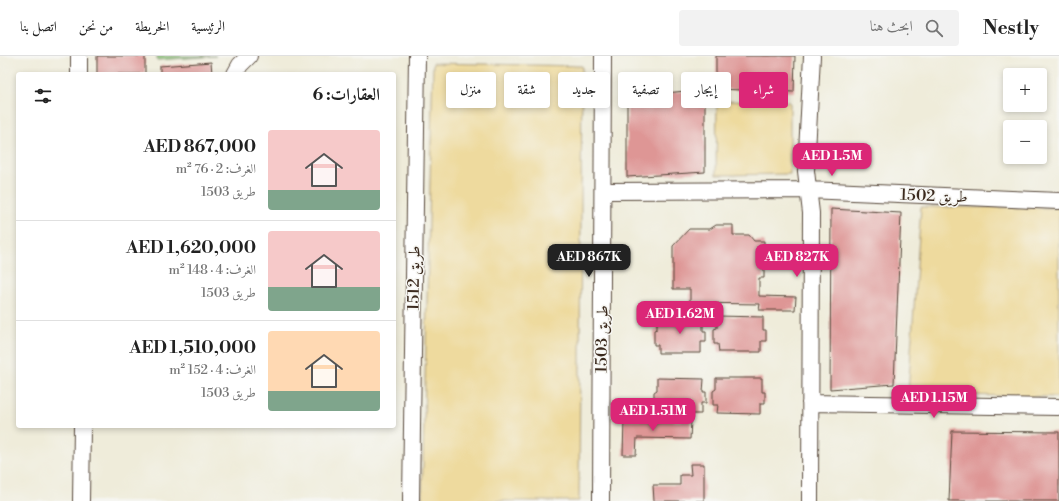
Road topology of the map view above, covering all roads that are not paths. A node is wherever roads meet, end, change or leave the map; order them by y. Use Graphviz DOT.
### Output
graph roads {
  1 [pos="79,56"];
  2 [pos="249,56"];
  3 [pos="418,56"];
  4 [pos="603,56"];
  5 [pos="812,56"];
  6 [pos="79,72"];
  7 [pos="236,72"];
  8 [pos="808,190"];
  9 [pos="604,191"];
  10 [pos="1059,201"];
  11 [pos="810,403"];
  12 [pos="1058,407"];
  13 [pos="82,428"];
  14 [pos="81,501"];
  15 [pos="411,501"];
  16 [pos="601,501"];
  17 [pos="810,501"];
  1 -- 6 [label="street"];
  2 -- 7 [label="street"];
  3 -- 15 [label="street, طريق 1512"];
  4 -- 9 [label="street, طريق 1503"];
  5 -- 8 [label="street"];
  8 -- 9 [label="street, طريق 1502"];
  8 -- 10 [label="street, طريق 1502"];
  8 -- 11 [label="street"];
  9 -- 16 [label="street, طريق 1503"];
  11 -- 12 [label="street"];
  11 -- 17 [label="street"];
  13 -- 14 [label="street"];
}
